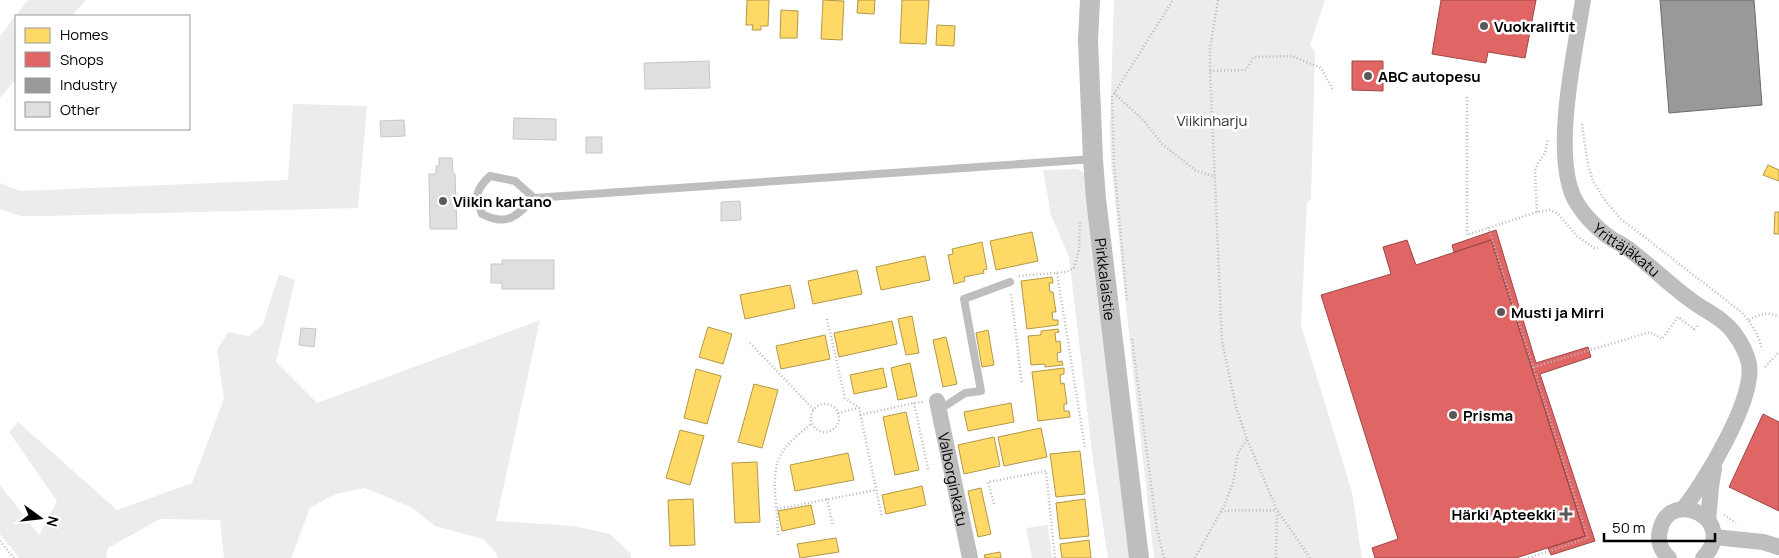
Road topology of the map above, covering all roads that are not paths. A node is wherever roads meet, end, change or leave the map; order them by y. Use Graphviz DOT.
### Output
graph roads {
  1 [pos="1090,0"];
  2 [pos="1582,0"];
  3 [pos="1093,160"];
  4 [pos="534,198"];
  5 [pos="1010,282"];
  6 [pos="938,406"];
  7 [pos="1716,461"];
  8 [pos="1683,509"];
  9 [pos="1708,520"];
  10 [pos="1714,537"];
  11 [pos="1779,547"];
  12 [pos="970,558"];
  13 [pos="1139,558"];
  14 [pos="1669,558"];
  15 [pos="1703,558"];
  1 -- 3 [label="street, Pirkkalaistie"];
  2 -- 7 [label="street, Yrittäjäkatu"];
  3 -- 4 [label="lane"];
  3 -- 13 [label="street, Pirkkalaistie"];
  4 -- 4 [label="lane"];
  5 -- 6 [label="lane"];
  6 -- 12 [label="street, Valborginkatu"];
  7 -- 8 [label="street, Yrittäjäkatu"];
  7 -- 9 [label="street, Yrittäjäkatu"];
  8 -- 9 [label="street"];
  8 -- 14 [label="street, Yrittäjäkatu"];
  9 -- 10 [label="street"];
  10 -- 11 [label="street"];
  10 -- 15 [label="street"];
}
